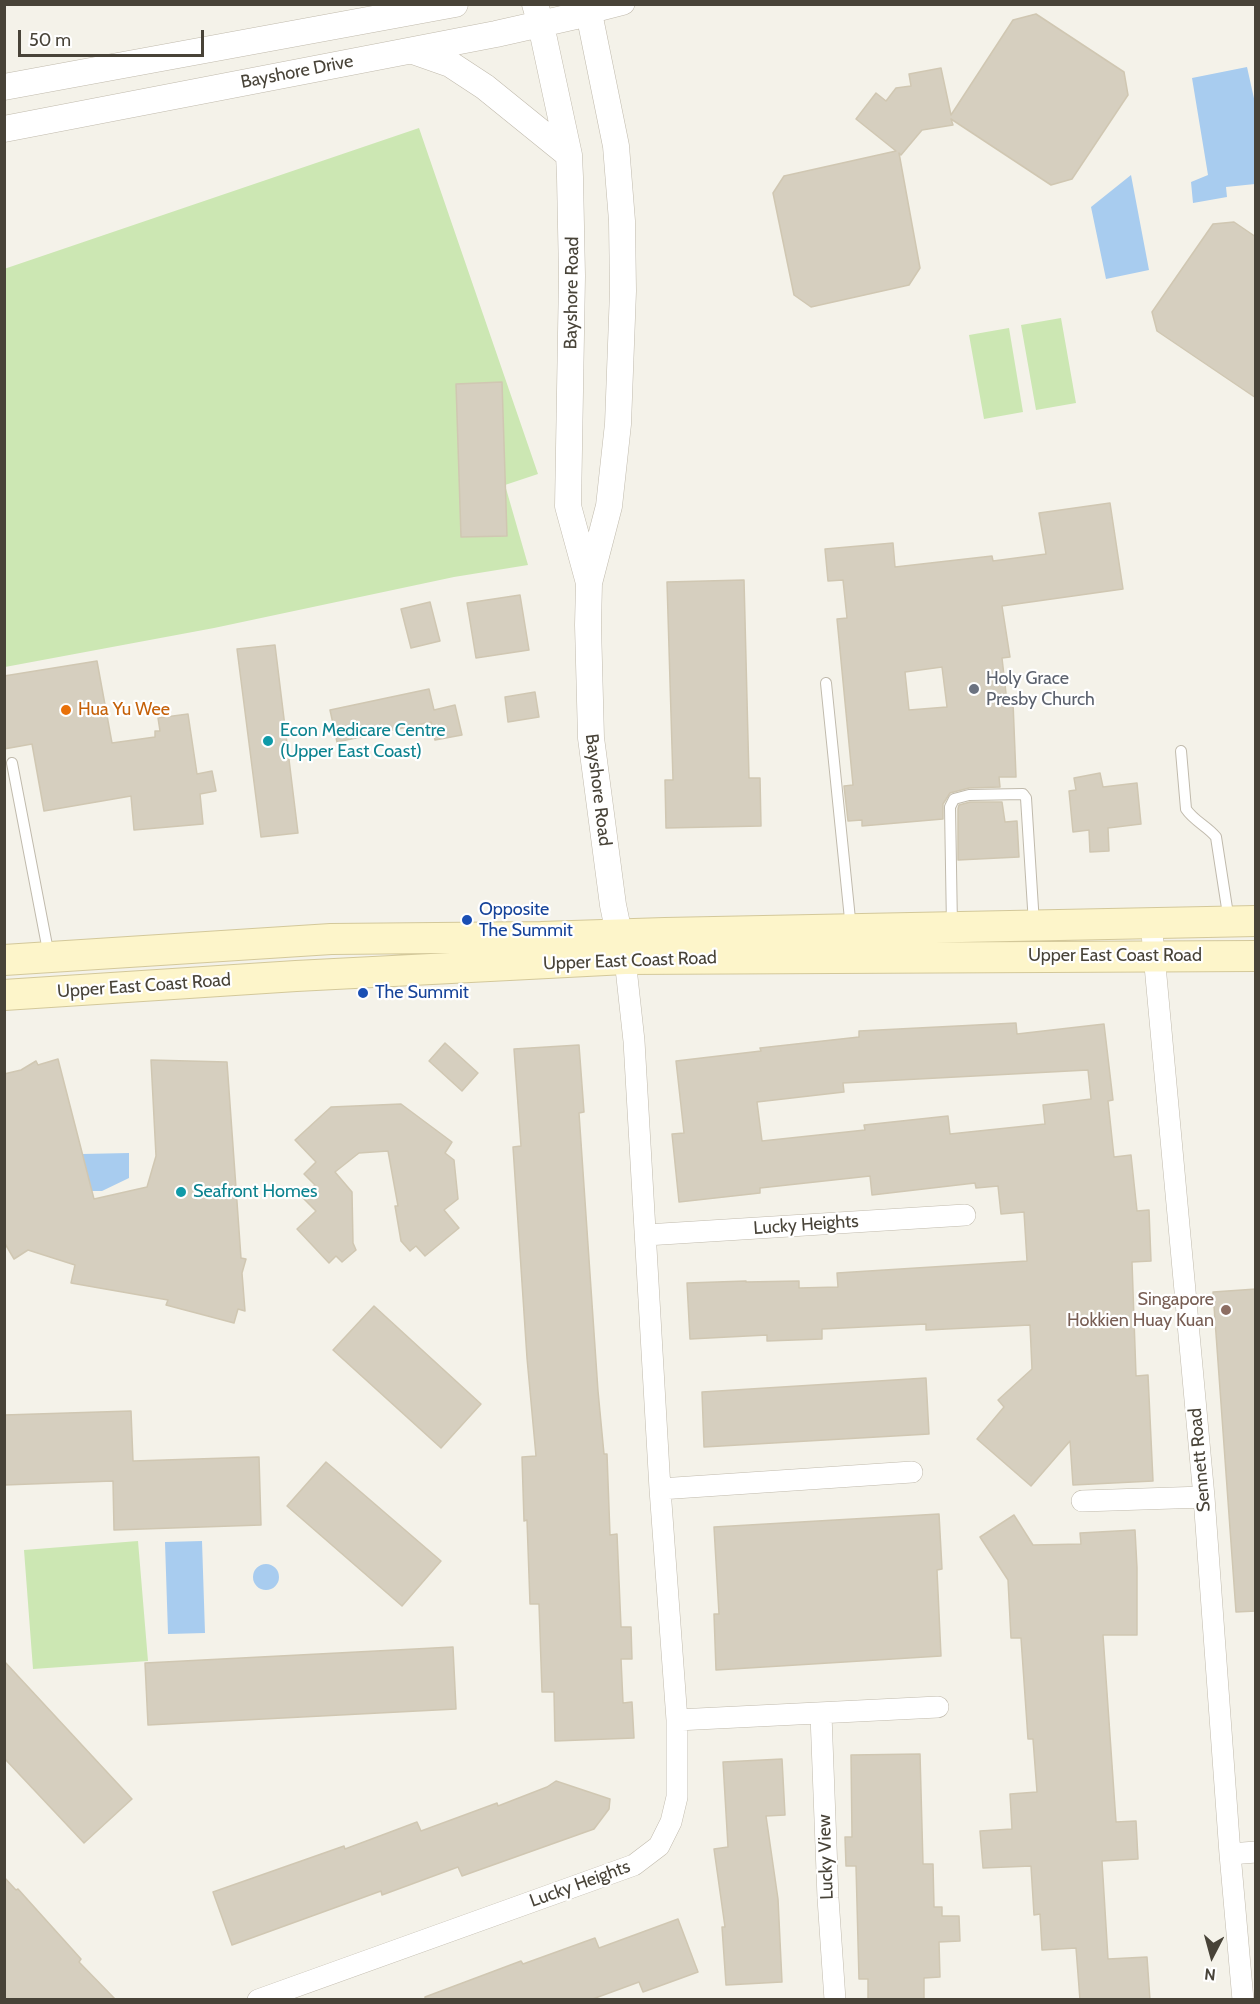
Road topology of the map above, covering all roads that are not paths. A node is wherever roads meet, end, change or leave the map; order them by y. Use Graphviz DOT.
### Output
graph roads {
  1 [pos="455,4"];
  2 [pos="624,4"];
  3 [pos="587,9"];
  4 [pos="383,12"];
  5 [pos="538,15"];
  6 [pos="412,51"];
  7 [pos="4,87"];
  8 [pos="4,129"];
  9 [pos="568,155"];
  10 [pos="589,584"];
  11 [pos="826,683"];
  12 [pos="1181,751"];
  13 [pos="12,764"];
  14 [pos="1242,921"];
  15 [pos="1151,922"];
  16 [pos="1034,925"];
  17 [pos="952,927"];
  18 [pos="851,929"];
  19 [pos="622,947"];
  20 [pos="1154,955"];
  21 [pos="49,956"];
  22 [pos="1256,956"];
  23 [pos="4,960"];
  24 [pos="4,995"];
  25 [pos="965,1215"];
  26 [pos="646,1235"];
  27 [pos="912,1472"];
  28 [pos="660,1489"];
  29 [pos="1204,1497"];
  30 [pos="1082,1501"];
  31 [pos="938,1707"];
  32 [pos="821,1715"];
  33 [pos="677,1720"];
  34 [pos="1256,1852"];
  35 [pos="1230,1854"];
  36 [pos="261,1999"];
  37 [pos="835,2000"];
  38 [pos="1243,2000"];
  1 -- 4 [label="street, Bayshore Drive"];
  2 -- 3 [label="street"];
  3 -- 5 [label="street, Bayshore Drive"];
  3 -- 10 [label="street, Bayshore Road"];
  4 -- 7 [label="street, Bayshore Drive"];
  5 -- 6 [label="street, Bayshore Drive"];
  5 -- 9 [label="street, Bayshore Road"];
  6 -- 8 [label="street, Bayshore Drive"];
  6 -- 9 [label="street"];
  9 -- 10 [label="street, Bayshore Road"];
  10 -- 19 [label="street, Bayshore Road"];
  11 -- 18 [label="lane"];
  12 -- 14 [label="lane"];
  13 -- 21 [label="lane"];
  14 -- 15 [label="main road, Upper East Coast Road"];
  15 -- 16 [label="main road, Upper East Coast Road"];
  15 -- 20 [label="street, Sennett Road"];
  16 -- 17 [label="main road, Upper East Coast Road"];
  16 -- 17 [label="lane"];
  17 -- 18 [label="main road, Upper East Coast Road"];
  18 -- 19 [label="main road, Upper East Coast Road"];
  19 -- 20 [label="main road, Upper East Coast Road"];
  19 -- 21 [label="main road, Upper East Coast Road"];
  19 -- 24 [label="main road, Upper East Coast Road"];
  19 -- 26 [label="street, Lucky Heights"];
  20 -- 22 [label="main road, Upper East Coast Road"];
  20 -- 29 [label="street, Sennett Road"];
  21 -- 23 [label="main road, Upper East Coast Road"];
  25 -- 26 [label="street, Lucky Heights"];
  26 -- 28 [label="street, Lucky Heights"];
  27 -- 28 [label="street"];
  28 -- 33 [label="street, Lucky Heights"];
  29 -- 30 [label="street"];
  29 -- 35 [label="street, Sennett Road"];
  31 -- 32 [label="street"];
  32 -- 33 [label="street"];
  32 -- 37 [label="street, Lucky View"];
  33 -- 36 [label="street, Lucky Heights"];
  34 -- 35 [label="street"];
  35 -- 38 [label="street, Sennett Road"];
}
